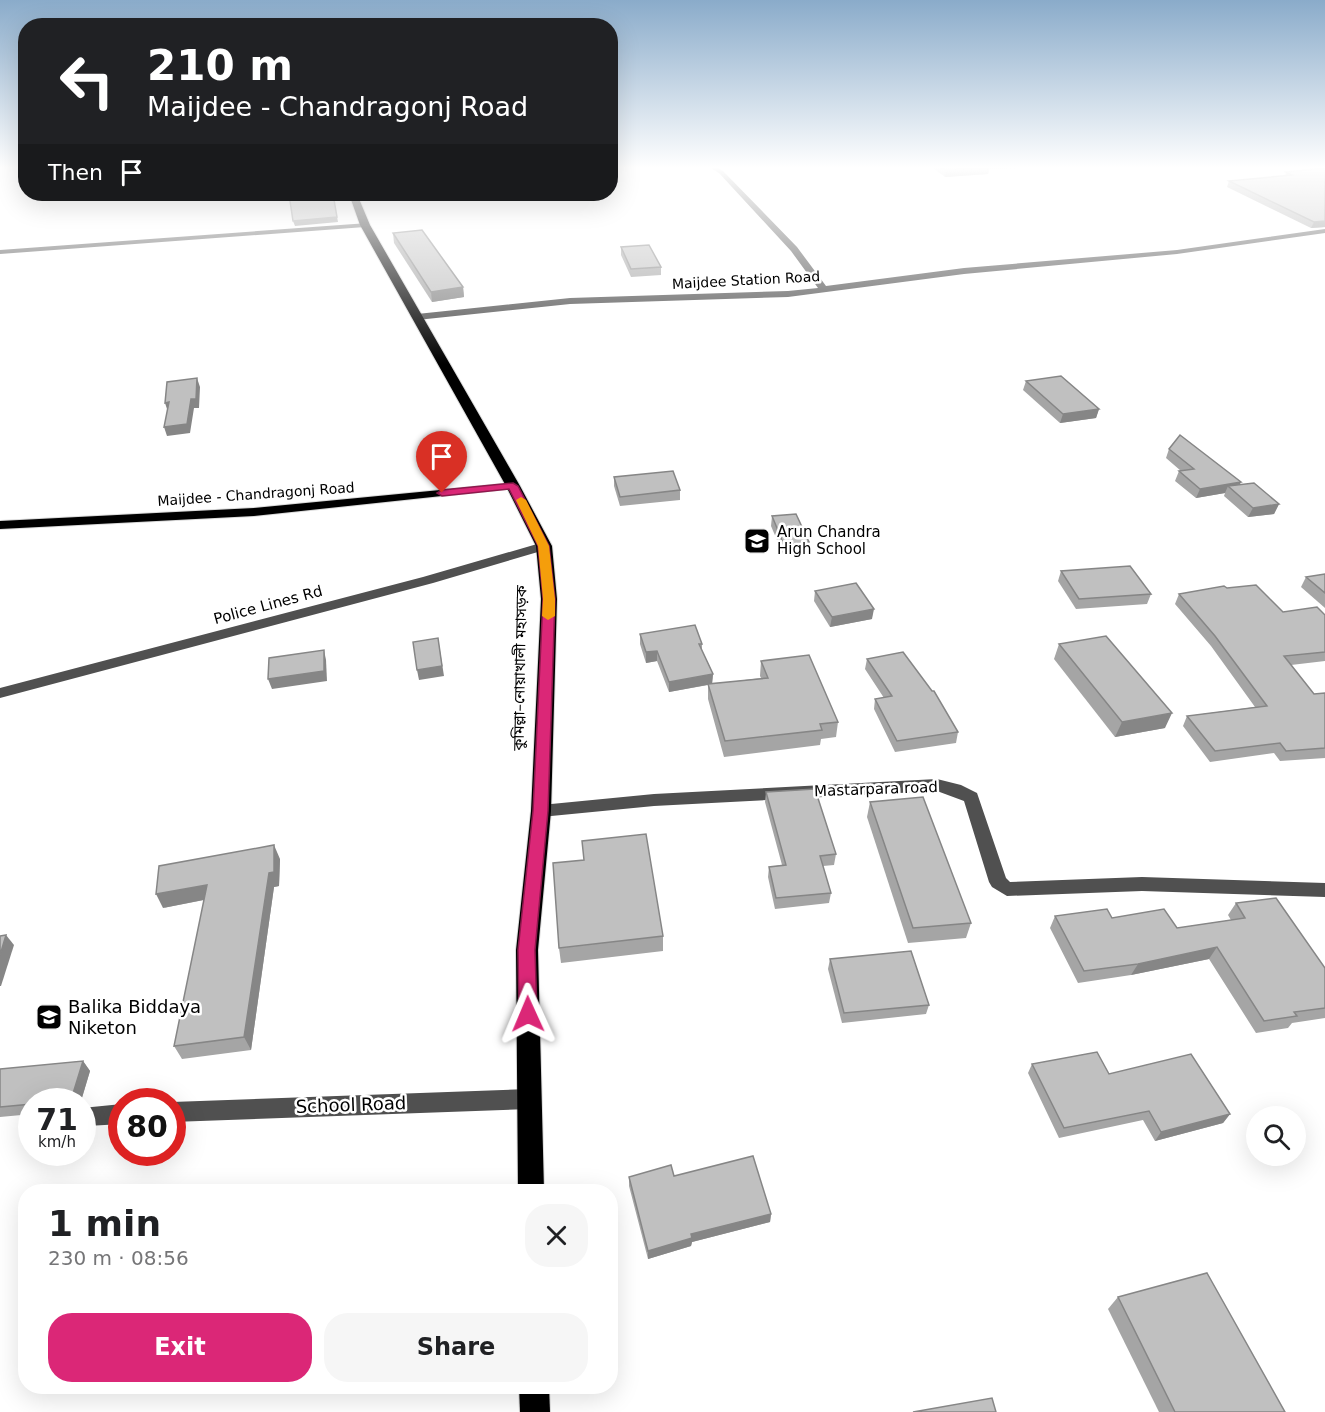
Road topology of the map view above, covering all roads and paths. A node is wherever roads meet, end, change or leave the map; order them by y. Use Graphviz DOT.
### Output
graph roads {
  1 [pos="258,233"];
  2 [pos="369,233"];
  3 [pos="779,233"];
  4 [pos="1312,233"];
  5 [pos="0,252"];
  6 [pos="824,290"];
  7 [pos="417,317"];
  8 [pos="513,486"];
  9 [pos="0,525"];
  10 [pos="544,546"];
  11 [pos="0,693"];
  12 [pos="541,811"];
  13 [pos="1325,890"];
  14 [pos="529,1099"];
  15 [pos="186,1111"];
  16 [pos="531,1184"];
  17 [pos="534,1394"];
  18 [pos="535,1412"];
  1 -- 5 [label="street"];
  2 -- 7 [label="highway, কুমিল্লা–নোয়াখালী মহাসড়ক"];
  3 -- 6 [label="street"];
  4 -- 6 [label="street, Maijdee Station Road"];
  6 -- 7 [label="street, Maijdee Station Road"];
  7 -- 8 [label="highway, কুমিল্লা–নোয়াখালী মহাসড়ক"];
  8 -- 9 [label="main road, Maijdee - Chandragonj Road"];
  8 -- 10 [label="highway, কুমিল্লা–নোয়াখালী মহাসড়ক"];
  10 -- 11 [label="street, Police Lines Rd"];
  10 -- 12 [label="highway, কুমিল্লা–নোয়াখালী মহাসড়ক"];
  12 -- 13 [label="street, Mastarpara road"];
  12 -- 14 [label="highway, কুমিল্লা–নোয়াখালী মহাসড়ক"];
  14 -- 15 [label="street, School Road"];
  14 -- 16 [label="highway, কুমিল্লা–নোয়াখালী মহাসড়ক"];
  17 -- 18 [label="highway"];
}
